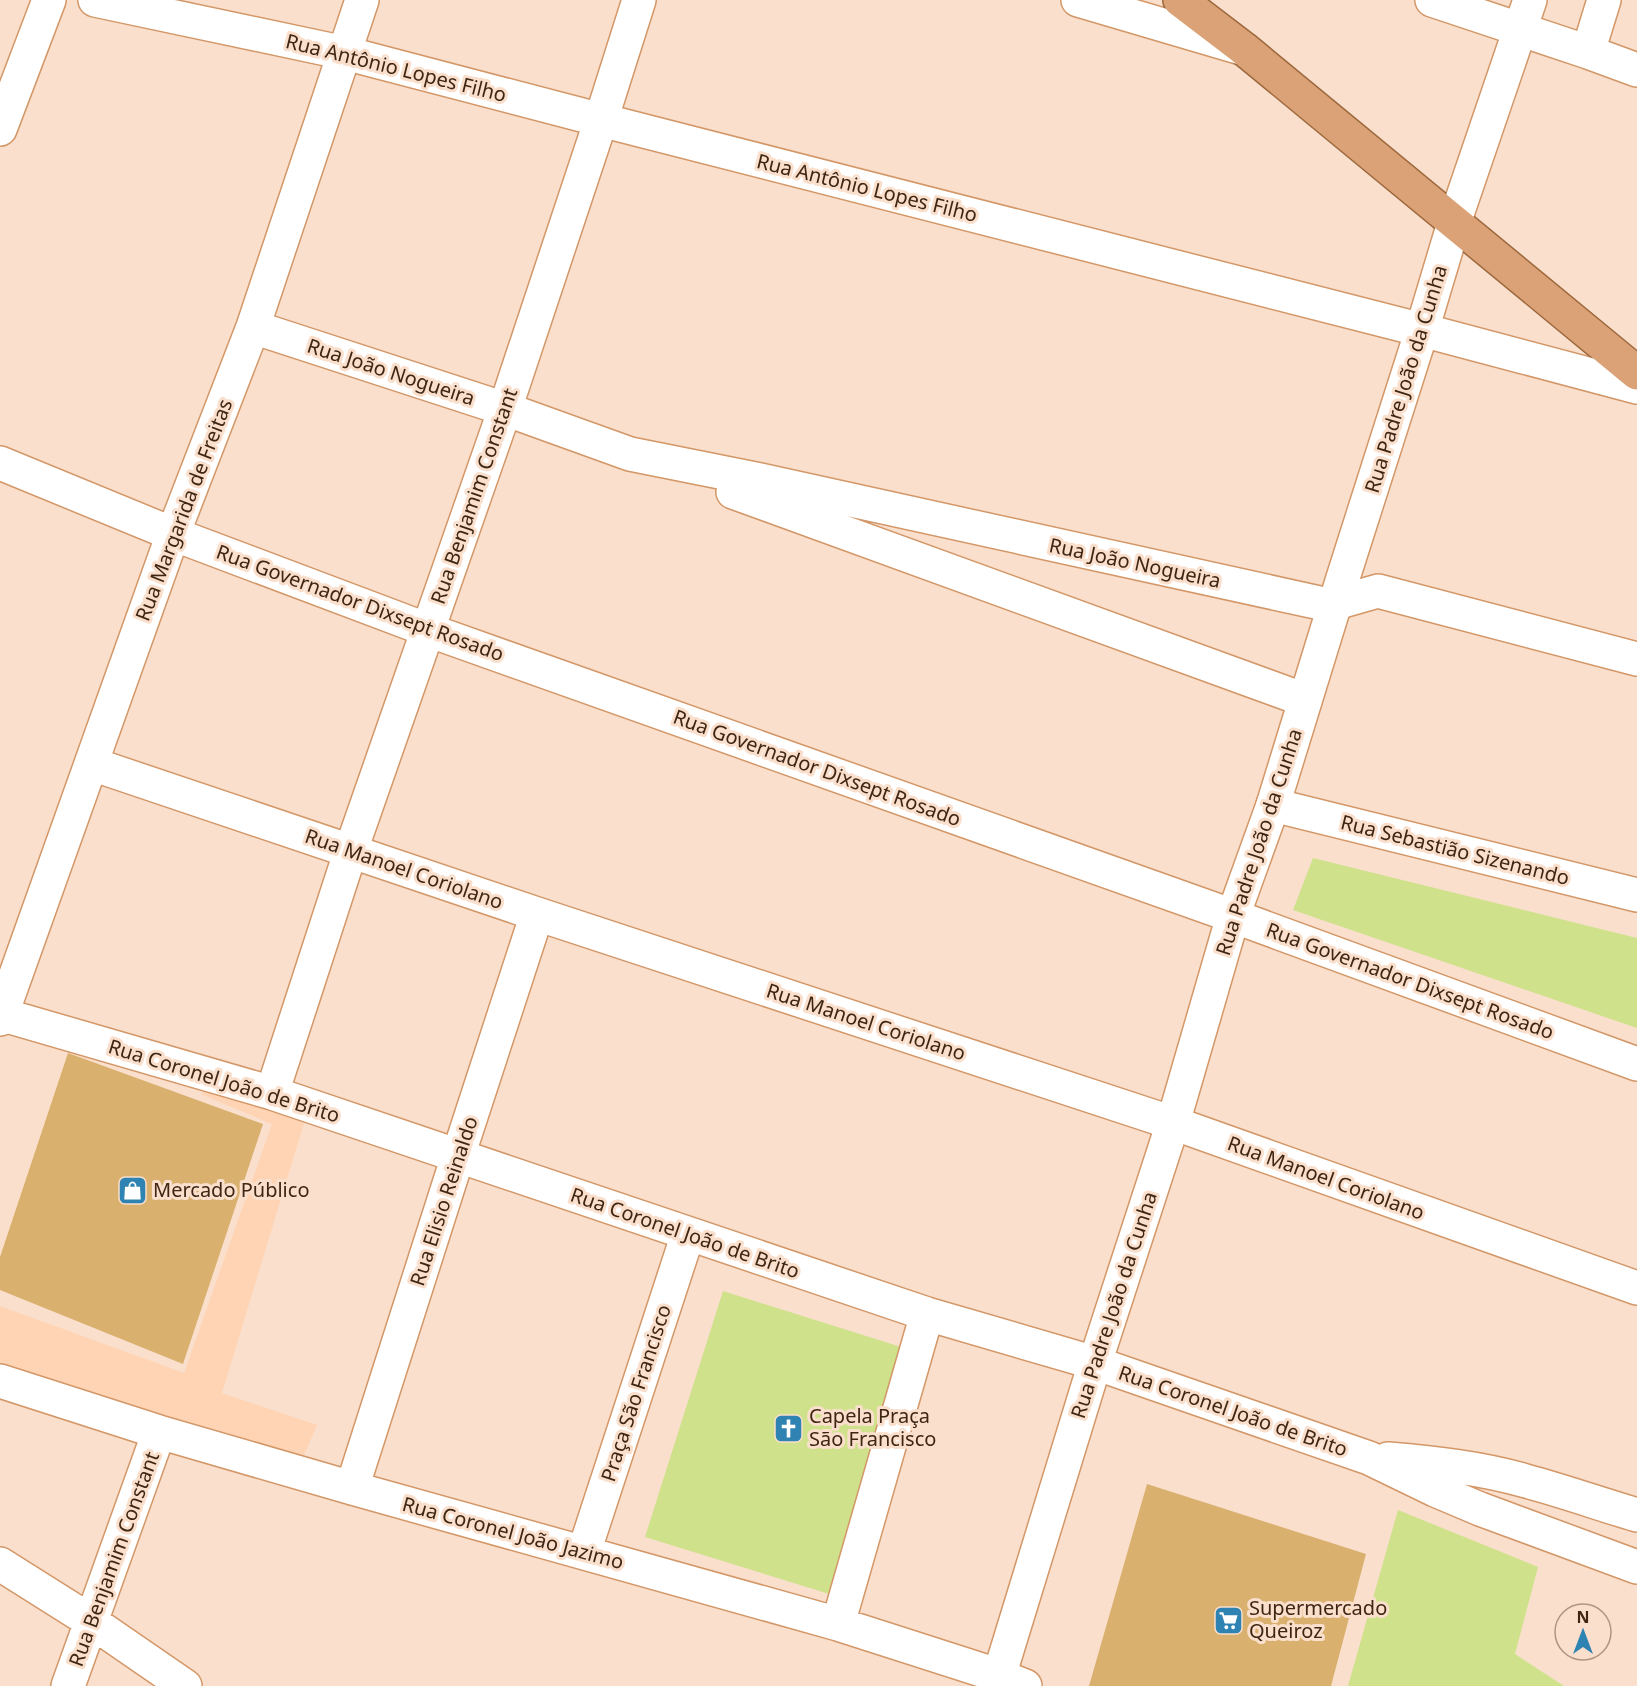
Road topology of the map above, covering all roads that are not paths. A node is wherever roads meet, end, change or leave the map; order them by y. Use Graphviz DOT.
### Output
graph roads {
  1 [pos="49,0"];
  2 [pos="95,0"];
  3 [pos="362,0"];
  4 [pos="639,0"];
  5 [pos="1078,0"];
  6 [pos="1180,0"];
  7 [pos="1432,0"];
  8 [pos="1604,0"];
  9 [pos="1525,15"];
  10 [pos="1243,48"];
  11 [pos="1588,52"];
  12 [pos="345,53"];
  13 [pos="1637,70"];
  14 [pos="601,120"];
  15 [pos="0,129"];
  16 [pos="1454,223"];
  17 [pos="254,327"];
  18 [pos="1422,330"];
  19 [pos="1637,373"];
  20 [pos="1637,387"];
  21 [pos="504,409"];
  22 [pos="630,454"];
  23 [pos="0,463"];
  24 [pos="172,534"];
  25 [pos="1335,604"];
  26 [pos="428,630"];
  27 [pos="1637,659"];
  28 [pos="1305,700"];
  29 [pos="92,764"];
  30 [pos="1273,805"];
  31 [pos="351,850"];
  32 [pos="1637,895"];
  33 [pos="537,914"];
  34 [pos="1233,916"];
  35 [pos="0,1016"];
  36 [pos="1637,1064"];
  37 [pos="272,1093"];
  38 [pos="1173,1123"];
  39 [pos="458,1156"];
  40 [pos="688,1234"];
  41 [pos="1637,1288"];
  42 [pos="927,1314"];
  43 [pos="1095,1363"];
  44 [pos="0,1382"];
  45 [pos="159,1432"];
  46 [pos="1369,1458"];
  47 [pos="352,1488"];
  48 [pos="1637,1515"];
  49 [pos="584,1552"];
  50 [pos="0,1564"];
  51 [pos="1637,1567"];
  52 [pos="92,1622"];
  53 [pos="838,1624"];
  54 [pos="1007,1683"];
  55 [pos="68,1686"];
  56 [pos="185,1686"];
  1 -- 15 [label="street"];
  2 -- 12 [label="street, Rua Antônio Lopes Filho"];
  3 -- 12 [label="street, Rua Margarida de Freitas"];
  4 -- 14 [label="street, Rua Benjamim Constant"];
  5 -- 10 [label="street"];
  6 -- 10 [label="highway"];
  7 -- 9 [label="street"];
  8 -- 11 [label="street"];
  9 -- 11 [label="street"];
  9 -- 16 [label="street, Rua Padre João da Cunha"];
  10 -- 16 [label="highway"];
  11 -- 13 [label="street"];
  12 -- 14 [label="street, Rua Antônio Lopes Filho"];
  12 -- 17 [label="street, Rua Margarida de Freitas"];
  14 -- 18 [label="street, Rua Antônio Lopes Filho"];
  14 -- 21 [label="street, Rua Benjamim Constant"];
  16 -- 18 [label="street, Rua Padre João da Cunha"];
  16 -- 19 [label="highway"];
  17 -- 21 [label="street, Rua João Nogueira"];
  17 -- 24 [label="street, Rua Margarida de Freitas"];
  18 -- 20 [label="street, Rua Antônio Lopes Filho"];
  18 -- 25 [label="street, Rua Padre João da Cunha"];
  21 -- 22 [label="street, Rua João Nogueira"];
  21 -- 26 [label="street, Rua Benjamim Constant"];
  22 -- 25 [label="street, Rua João Nogueira"];
  22 -- 28 [label="street, Rua João Nogueira"];
  23 -- 24 [label="street, Rua Governador Dixsept Rosado"];
  24 -- 26 [label="street, Rua Governador Dixsept Rosado"];
  24 -- 29 [label="street, Rua Margarida de Freitas"];
  25 -- 27 [label="street, Rua João Nogueira"];
  25 -- 28 [label="street, Rua Padre João da Cunha"];
  26 -- 31 [label="street, Rua Benjamim Constant"];
  26 -- 34 [label="street, Rua Governador Dixsept Rosado"];
  28 -- 30 [label="street, Rua Padre João da Cunha"];
  29 -- 31 [label="street, Rua Manoel Coriolano"];
  29 -- 35 [label="street, Rua Margarida de Freitas"];
  30 -- 32 [label="street, Rua Sebastião Sizenando"];
  30 -- 34 [label="street, Rua Padre João da Cunha"];
  31 -- 33 [label="street, Rua Manoel Coriolano"];
  31 -- 37 [label="street, Rua Benjamim Constant"];
  33 -- 38 [label="street, Rua Manoel Coriolano"];
  33 -- 39 [label="street, Rua Elisio Reinaldo"];
  34 -- 36 [label="street, Rua Governador Dixsept Rosado"];
  34 -- 38 [label="street, Rua Padre João da Cunha"];
  35 -- 37 [label="street, Rua Coronel João de Brito"];
  37 -- 39 [label="street, Rua Coronel João de Brito"];
  38 -- 41 [label="street, Rua Manoel Coriolano"];
  38 -- 43 [label="street, Rua Padre João da Cunha"];
  39 -- 40 [label="street, Rua Coronel João de Brito"];
  39 -- 47 [label="street, Rua Elisio Reinaldo"];
  40 -- 42 [label="street, Rua Coronel João de Brito"];
  40 -- 49 [label="street, Praça São Francisco"];
  42 -- 43 [label="street, Rua Coronel João de Brito"];
  42 -- 53 [label="street"];
  43 -- 46 [label="street, Rua Coronel João de Brito"];
  43 -- 54 [label="street, Rua Padre João da Cunha"];
  44 -- 45 [label="street, Rua Coronel João Jazimo"];
  45 -- 47 [label="street, Rua Coronel João Jazimo"];
  45 -- 52 [label="street, Rua Benjamim Constant"];
  46 -- 48 [label="street, Rua Coronel João de Brito"];
  46 -- 51 [label="street, Rua Coronel João de Brito"];
  47 -- 49 [label="street, Rua Coronel João Jazimo"];
  49 -- 53 [label="street, Rua Coronel João Jazimo"];
  50 -- 52 [label="street"];
  52 -- 55 [label="street, Rua Benjamim Constant"];
  52 -- 56 [label="street"];
  53 -- 54 [label="street, Rua Coronel João Jazimo"];
}
